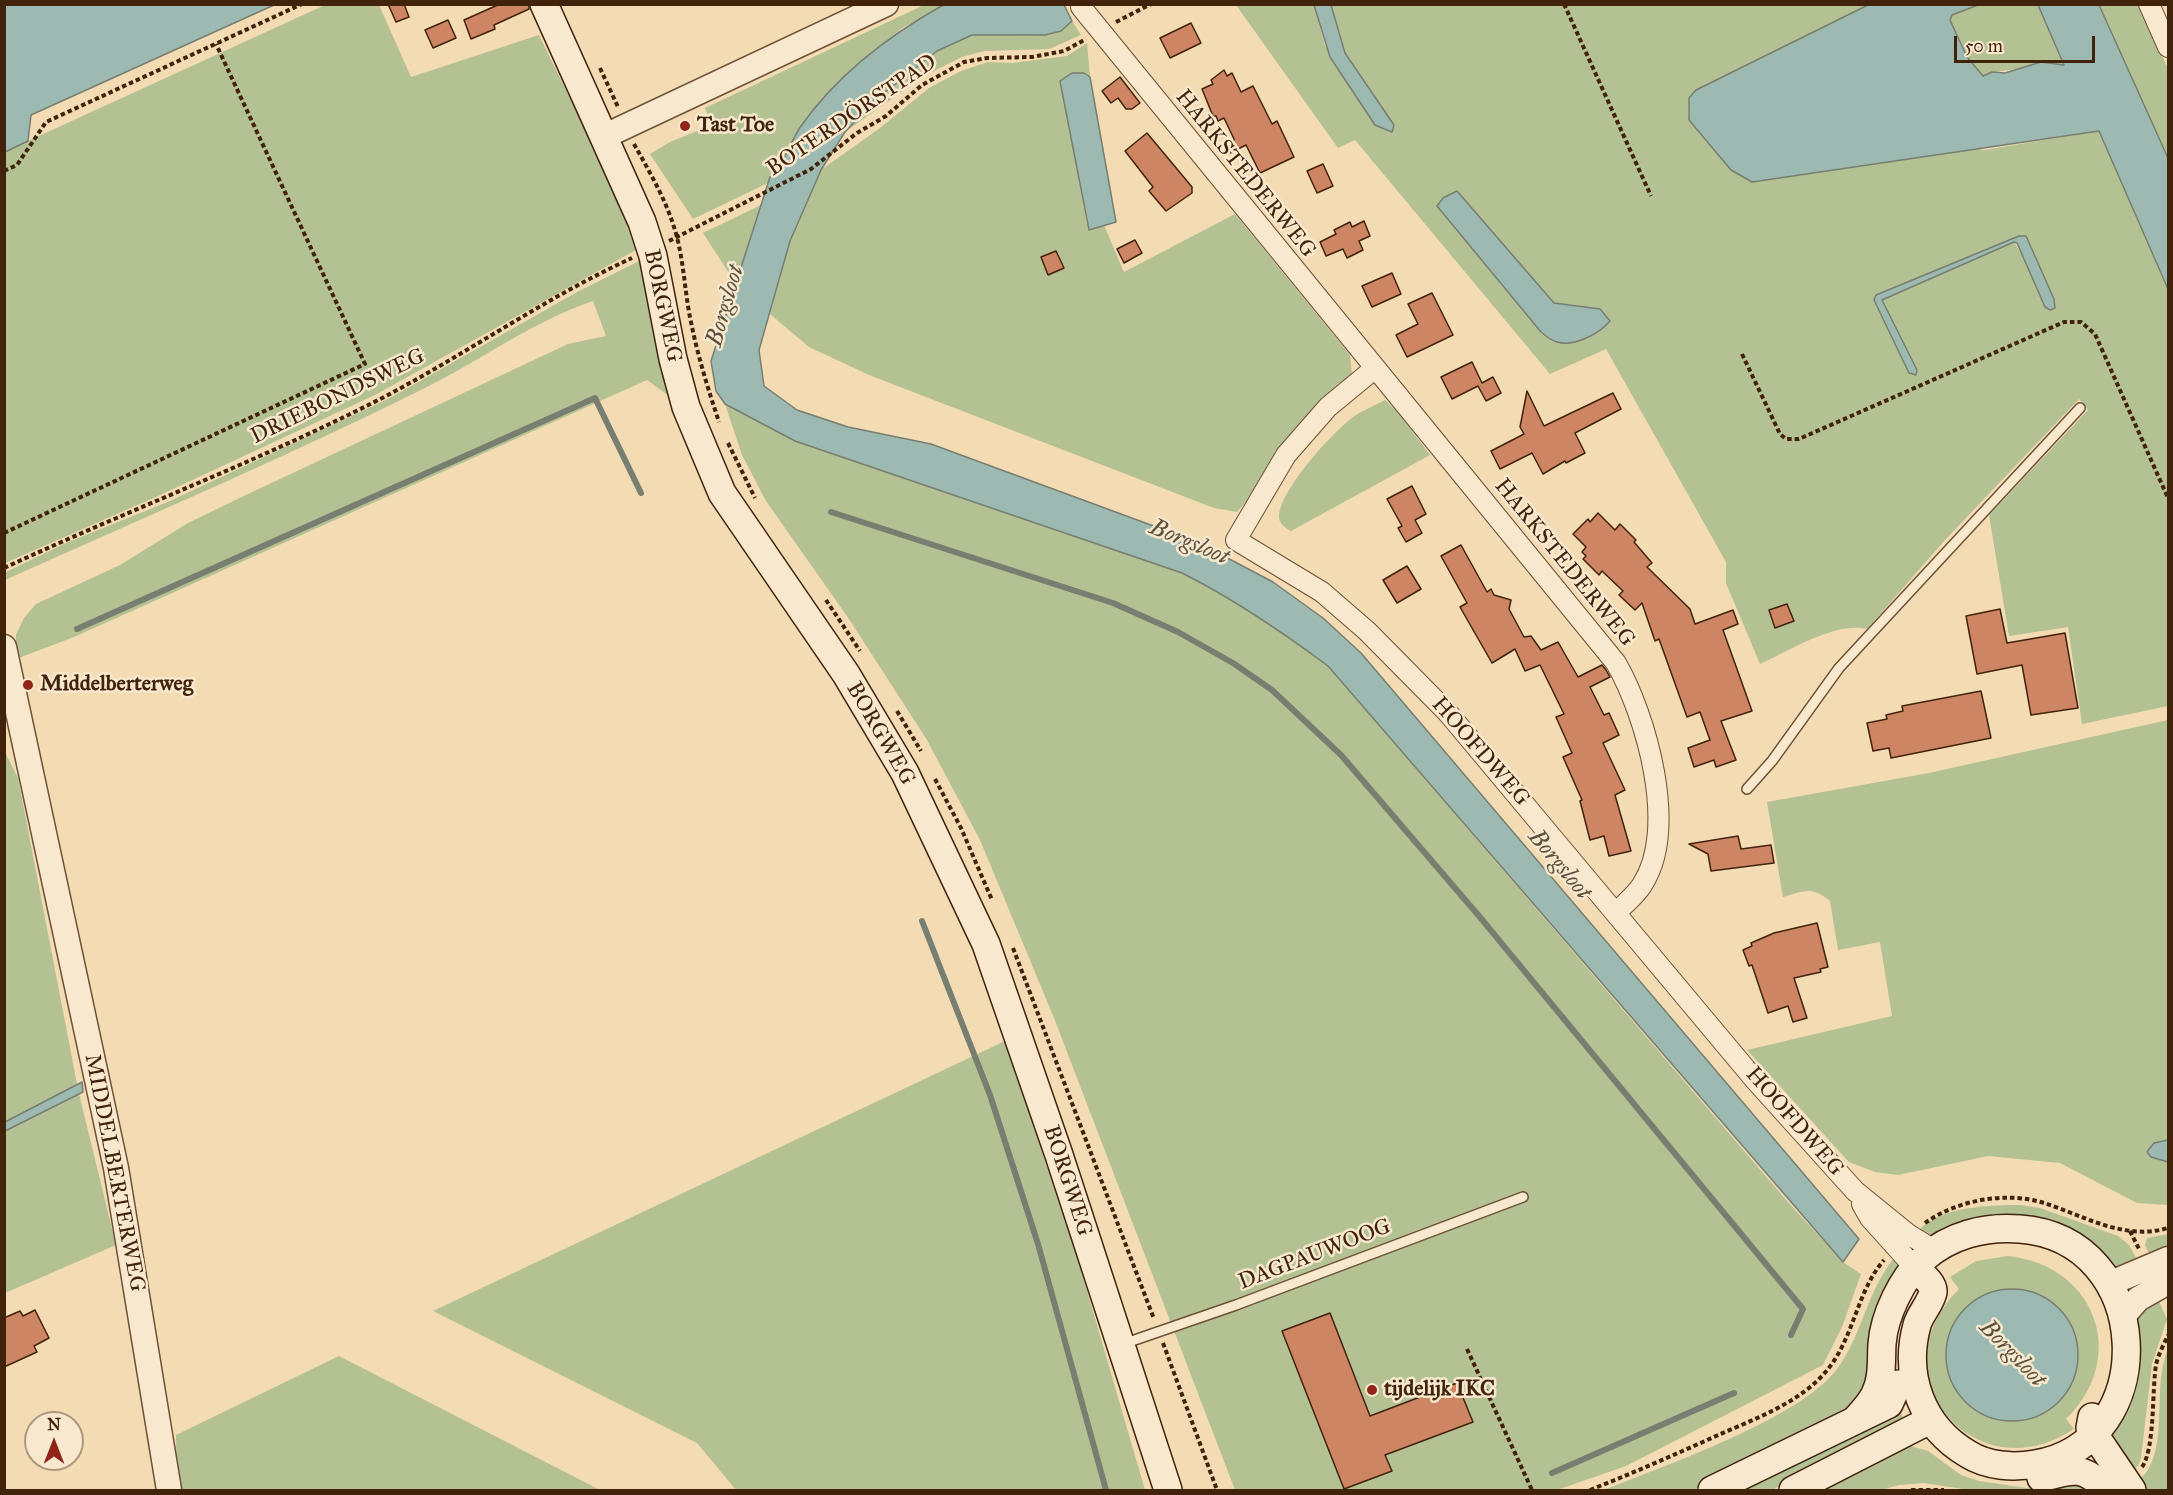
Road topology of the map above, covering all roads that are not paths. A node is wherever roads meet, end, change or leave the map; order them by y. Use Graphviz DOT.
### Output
graph roads {
  1 [pos="544,4"];
  2 [pos="886,4"];
  3 [pos="2149,4"];
  4 [pos="1081,7"];
  5 [pos="2169,47"];
  6 [pos="615,131"];
  7 [pos="1374,369"];
  8 [pos="2080,408"];
  9 [pos="4,647"];
  10 [pos="1746,789"];
  11 [pos="1617,912"];
  12 [pos="1523,1197"];
  13 [pos="2169,1259"];
  14 [pos="1925,1265"];
  15 [pos="2169,1282"];
  16 [pos="2102,1285"];
  17 [pos="2124,1315"];
  18 [pos="1120,1345"];
  19 [pos="1890,1378"];
  20 [pos="1923,1424"];
  21 [pos="2094,1434"];
  22 [pos="2122,1488"];
  23 [pos="169,1491"];
  24 [pos="1168,1491"];
  25 [pos="1712,1491"];
  26 [pos="1793,1491"];
  1 -- 6 [label="main road, BORGWEG"];
  2 -- 6 [label="street"];
  3 -- 5 [label="street"];
  4 -- 7 [label="street, HARKSTEDERWEG"];
  6 -- 18 [label="main road, BORGWEG"];
  7 -- 11 [label="street, HARKSTEDERWEG"];
  7 -- 11 [label="street, HOOFDWEG"];
  8 -- 10 [label="lane"];
  9 -- 23 [label="street, MIDDELBERTERWEG"];
  11 -- 14 [label="street, HOOFDWEG"];
  12 -- 18 [label="lane, DAGPAUWOOG"];
  13 -- 16 [label="street"];
  14 -- 16 [label="main road"];
  14 -- 19 [label="main road"];
  14 -- 20 [label="main road"];
  15 -- 17 [label="street"];
  16 -- 17 [label="main road"];
  16 -- 21 [label="main road"];
  17 -- 21 [label="main road"];
  18 -- 24 [label="main road, BORGWEG"];
  19 -- 20 [label="main road"];
  19 -- 25 [label="main road"];
  20 -- 21 [label="main road"];
  20 -- 22 [label="main road"];
  20 -- 26 [label="main road"];
  21 -- 22 [label="main road"];
}
